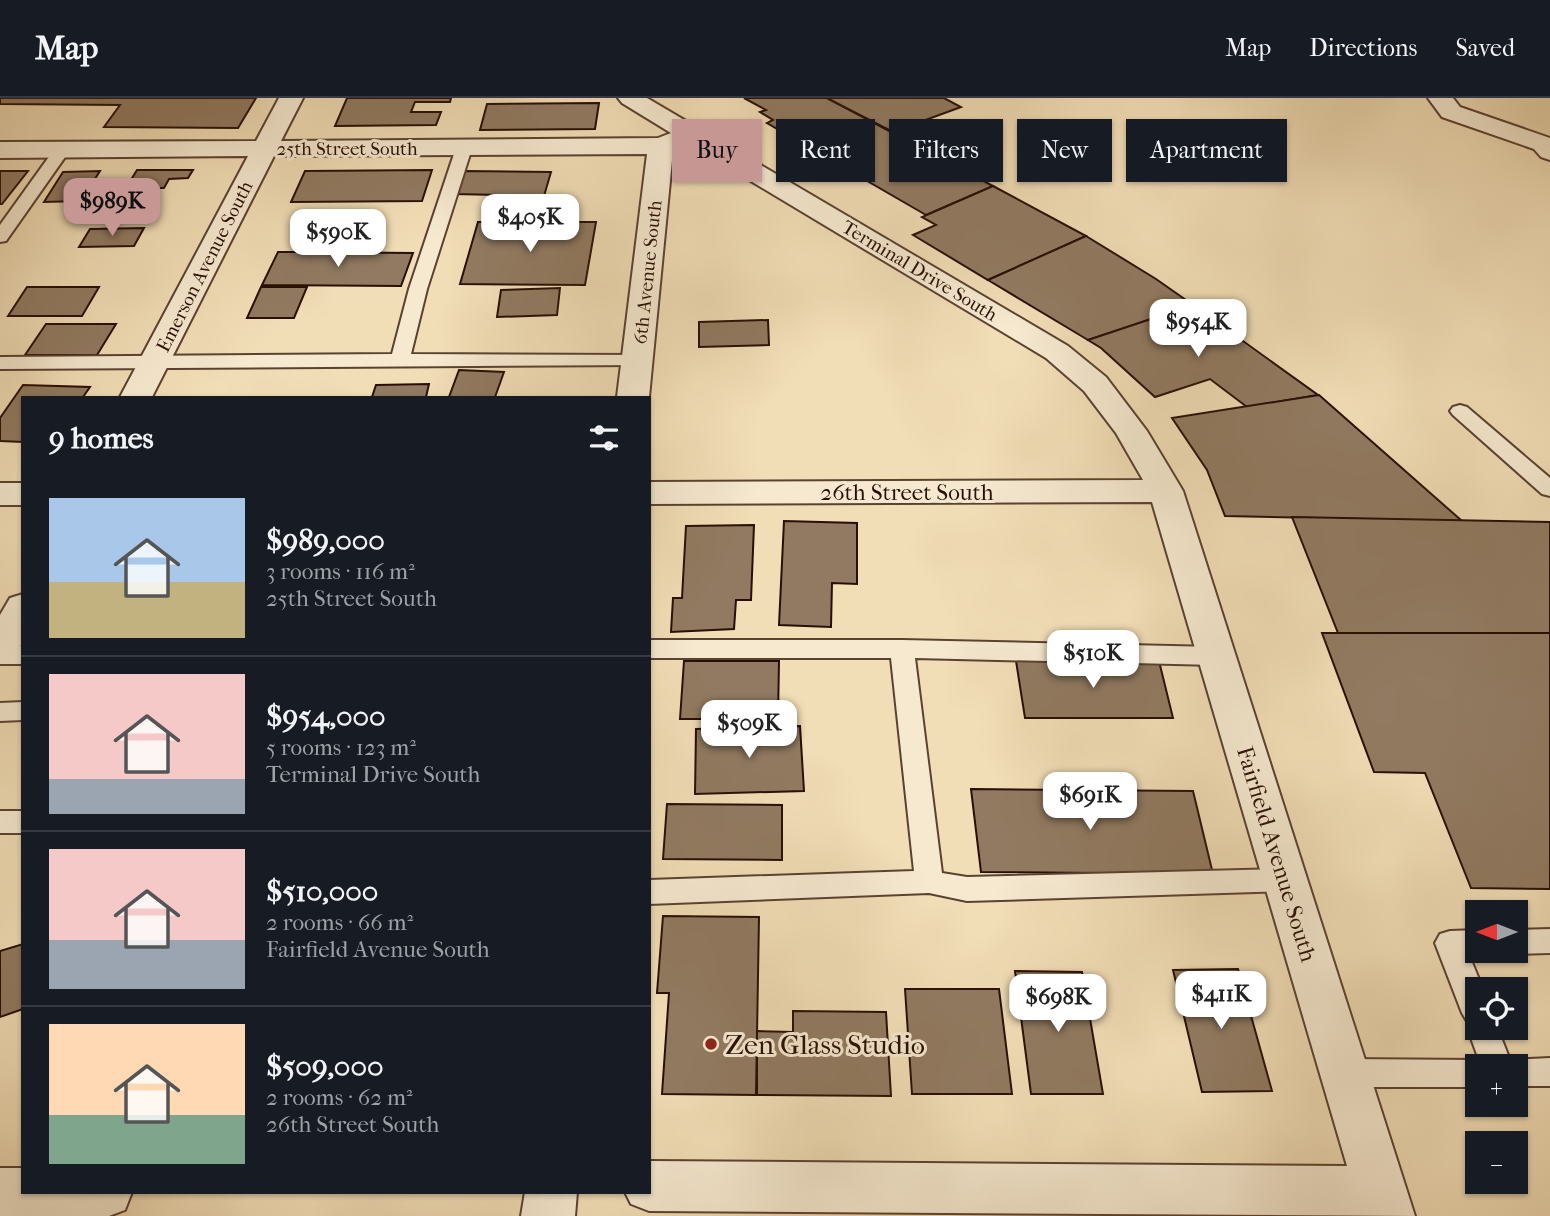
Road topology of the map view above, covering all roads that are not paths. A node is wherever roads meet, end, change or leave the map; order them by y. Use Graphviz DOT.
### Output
graph roads {
  1 [pos="291,98"];
  2 [pos="629,98"];
  3 [pos="1440,98"];
  4 [pos="672,123"];
  5 [pos="672,142"];
  6 [pos="661,146"];
  7 [pos="1548,146"];
  8 [pos="464,148"];
  9 [pos="265,149"];
  10 [pos="0,150"];
  11 [pos="62,150"];
  12 [pos="762,176"];
  13 [pos="0,237"];
  14 [pos="400,360"];
  15 [pos="637,361"];
  16 [pos="0,362"];
  17 [pos="154,363"];
  18 [pos="137,396"];
  19 [pos="633,396"];
  20 [pos="1460,411"];
  21 [pos="1550,489"];
  22 [pos="1166,491"];
  23 [pos="651,493"];
  24 [pos="0,494"];
  25 [pos="21,494"];
  26 [pos="21,611"];
  27 [pos="0,648"];
  28 [pos="651,649"];
  29 [pos="902,649"];
  30 [pos="0,655"];
  31 [pos="21,655"];
  32 [pos="1216,656"];
  33 [pos="21,711"];
  34 [pos="0,712"];
  35 [pos="0,822"];
  36 [pos="21,822"];
  37 [pos="1284,880"];
  38 [pos="929,882"];
  39 [pos="651,892"];
  40 [pos="1550,941"];
  41 [pos="1465,942"];
  42 [pos="1528,942"];
  43 [pos="1465,982"];
  44 [pos="1528,1072"];
  45 [pos="1550,1072"];
  46 [pos="1344,1073"];
  47 [pos="1465,1073"];
  48 [pos="651,1186"];
  49 [pos="0,1193"];
  50 [pos="21,1193"];
  51 [pos="551,1194"];
  52 [pos="1384,1203"];
  53 [pos="548,1216"];
  1 -- 9 [label="street, Emerson Avenue South"];
  2 -- 4 [label="street, Terminal Drive South"];
  3 -- 7 [label="street"];
  5 -- 6 [label="street, 25th Street South"];
  6 -- 8 [label="street, 25th Street South"];
  6 -- 15 [label="street, 6th Avenue South"];
  8 -- 9 [label="street, 25th Street South"];
  8 -- 14 [label="lane"];
  9 -- 11 [label="street, 25th Street South"];
  9 -- 17 [label="street, Emerson Avenue South"];
  10 -- 11 [label="street, 25th Street South"];
  11 -- 13 [label="lane"];
  12 -- 22 [label="street, Terminal Drive South"];
  14 -- 15 [label="lane"];
  14 -- 17 [label="lane"];
  15 -- 19 [label="street, 6th Avenue South"];
  16 -- 17 [label="lane"];
  17 -- 18 [label="street, Emerson Avenue South"];
  20 -- 21 [label="lane"];
  22 -- 23 [label="street, 26th Street South"];
  22 -- 32 [label="street, Fairfield Avenue South"];
  24 -- 25 [label="street"];
  26 -- 27 [label="street"];
  28 -- 29 [label="lane"];
  29 -- 32 [label="lane"];
  29 -- 38 [label="lane"];
  30 -- 31 [label="lane"];
  32 -- 37 [label="street, Fairfield Avenue South"];
  33 -- 34 [label="lane"];
  35 -- 36 [label="lane"];
  37 -- 38 [label="lane"];
  37 -- 46 [label="street, Fairfield Avenue South"];
  38 -- 39 [label="lane"];
  40 -- 42 [label="lane"];
  41 -- 43 [label="lane"];
  44 -- 45 [label="lane"];
  46 -- 47 [label="lane"];
  46 -- 52 [label="street, Fairfield Avenue South"];
  48 -- 52 [label="street"];
  49 -- 50 [label="street"];
  51 -- 53 [label="street"];
}
